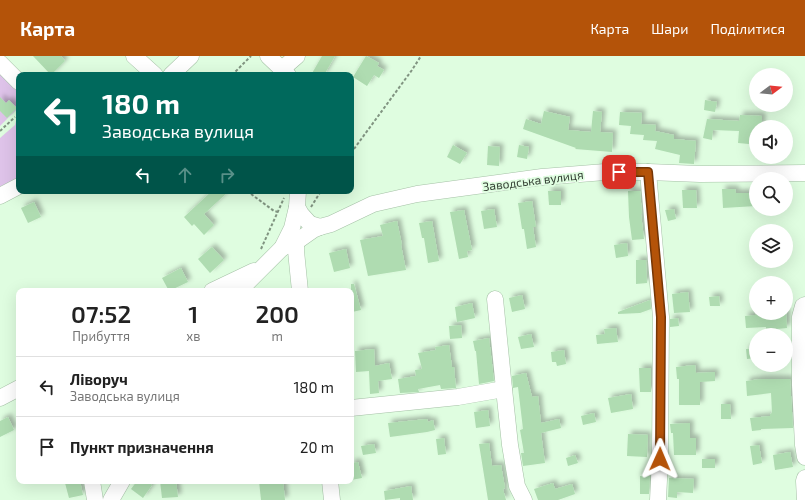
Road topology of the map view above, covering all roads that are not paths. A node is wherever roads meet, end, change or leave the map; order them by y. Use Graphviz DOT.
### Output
graph roads {
  1 [pos="134,56"];
  2 [pos="190,56"];
  3 [pos="268,56"];
  4 [pos="297,56"];
  5 [pos="0,63"];
  6 [pos="152,72"];
  7 [pos="174,72"];
  8 [pos="285,72"];
  9 [pos="16,79"];
  10 [pos="648,172"];
  11 [pos="805,173"];
  12 [pos="16,188"];
  13 [pos="292,194"];
  14 [pos="0,196"];
  15 [pos="300,213"];
  16 [pos="320,227"];
  17 [pos="289,245"];
  18 [pos="265,256"];
  19 [pos="218,288"];
  20 [pos="244,288"];
  21 [pos="300,288"];
  22 [pos="495,299"];
  23 [pos="805,305"];
  24 [pos="504,389"];
  25 [pos="16,390"];
  26 [pos="0,398"];
  27 [pos="354,408"];
  28 [pos="805,457"];
  29 [pos="805,478"];
  30 [pos="92,484"];
  31 [pos="120,484"];
  32 [pos="330,484"];
  33 [pos="95,500"];
  34 [pos="111,500"];
  35 [pos="332,500"];
  36 [pos="524,500"];
  37 [pos="658,500"];
  38 [pos="805,500"];
  1 -- 6 [label="street"];
  2 -- 7 [label="street"];
  3 -- 8 [label="street"];
  4 -- 8 [label="street"];
  5 -- 9 [label="street"];
  10 -- 11 [label="street, Заводська вулиця"];
  10 -- 16 [label="street, Заводська вулиця"];
  10 -- 37 [label="street"];
  12 -- 14 [label="street"];
  13 -- 15 [label="street"];
  15 -- 16 [label="street"];
  15 -- 17 [label="street"];
  16 -- 17 [label="street, Заводська вулиця"];
  17 -- 18 [label="street"];
  17 -- 21 [label="street"];
  18 -- 19 [label="street"];
  18 -- 20 [label="street"];
  22 -- 24 [label="street"];
  23 -- 28 [label="street"];
  24 -- 27 [label="street"];
  24 -- 36 [label="street"];
  25 -- 26 [label="street"];
  29 -- 38 [label="street"];
  30 -- 33 [label="street"];
  31 -- 34 [label="street"];
  32 -- 35 [label="street"];
}
